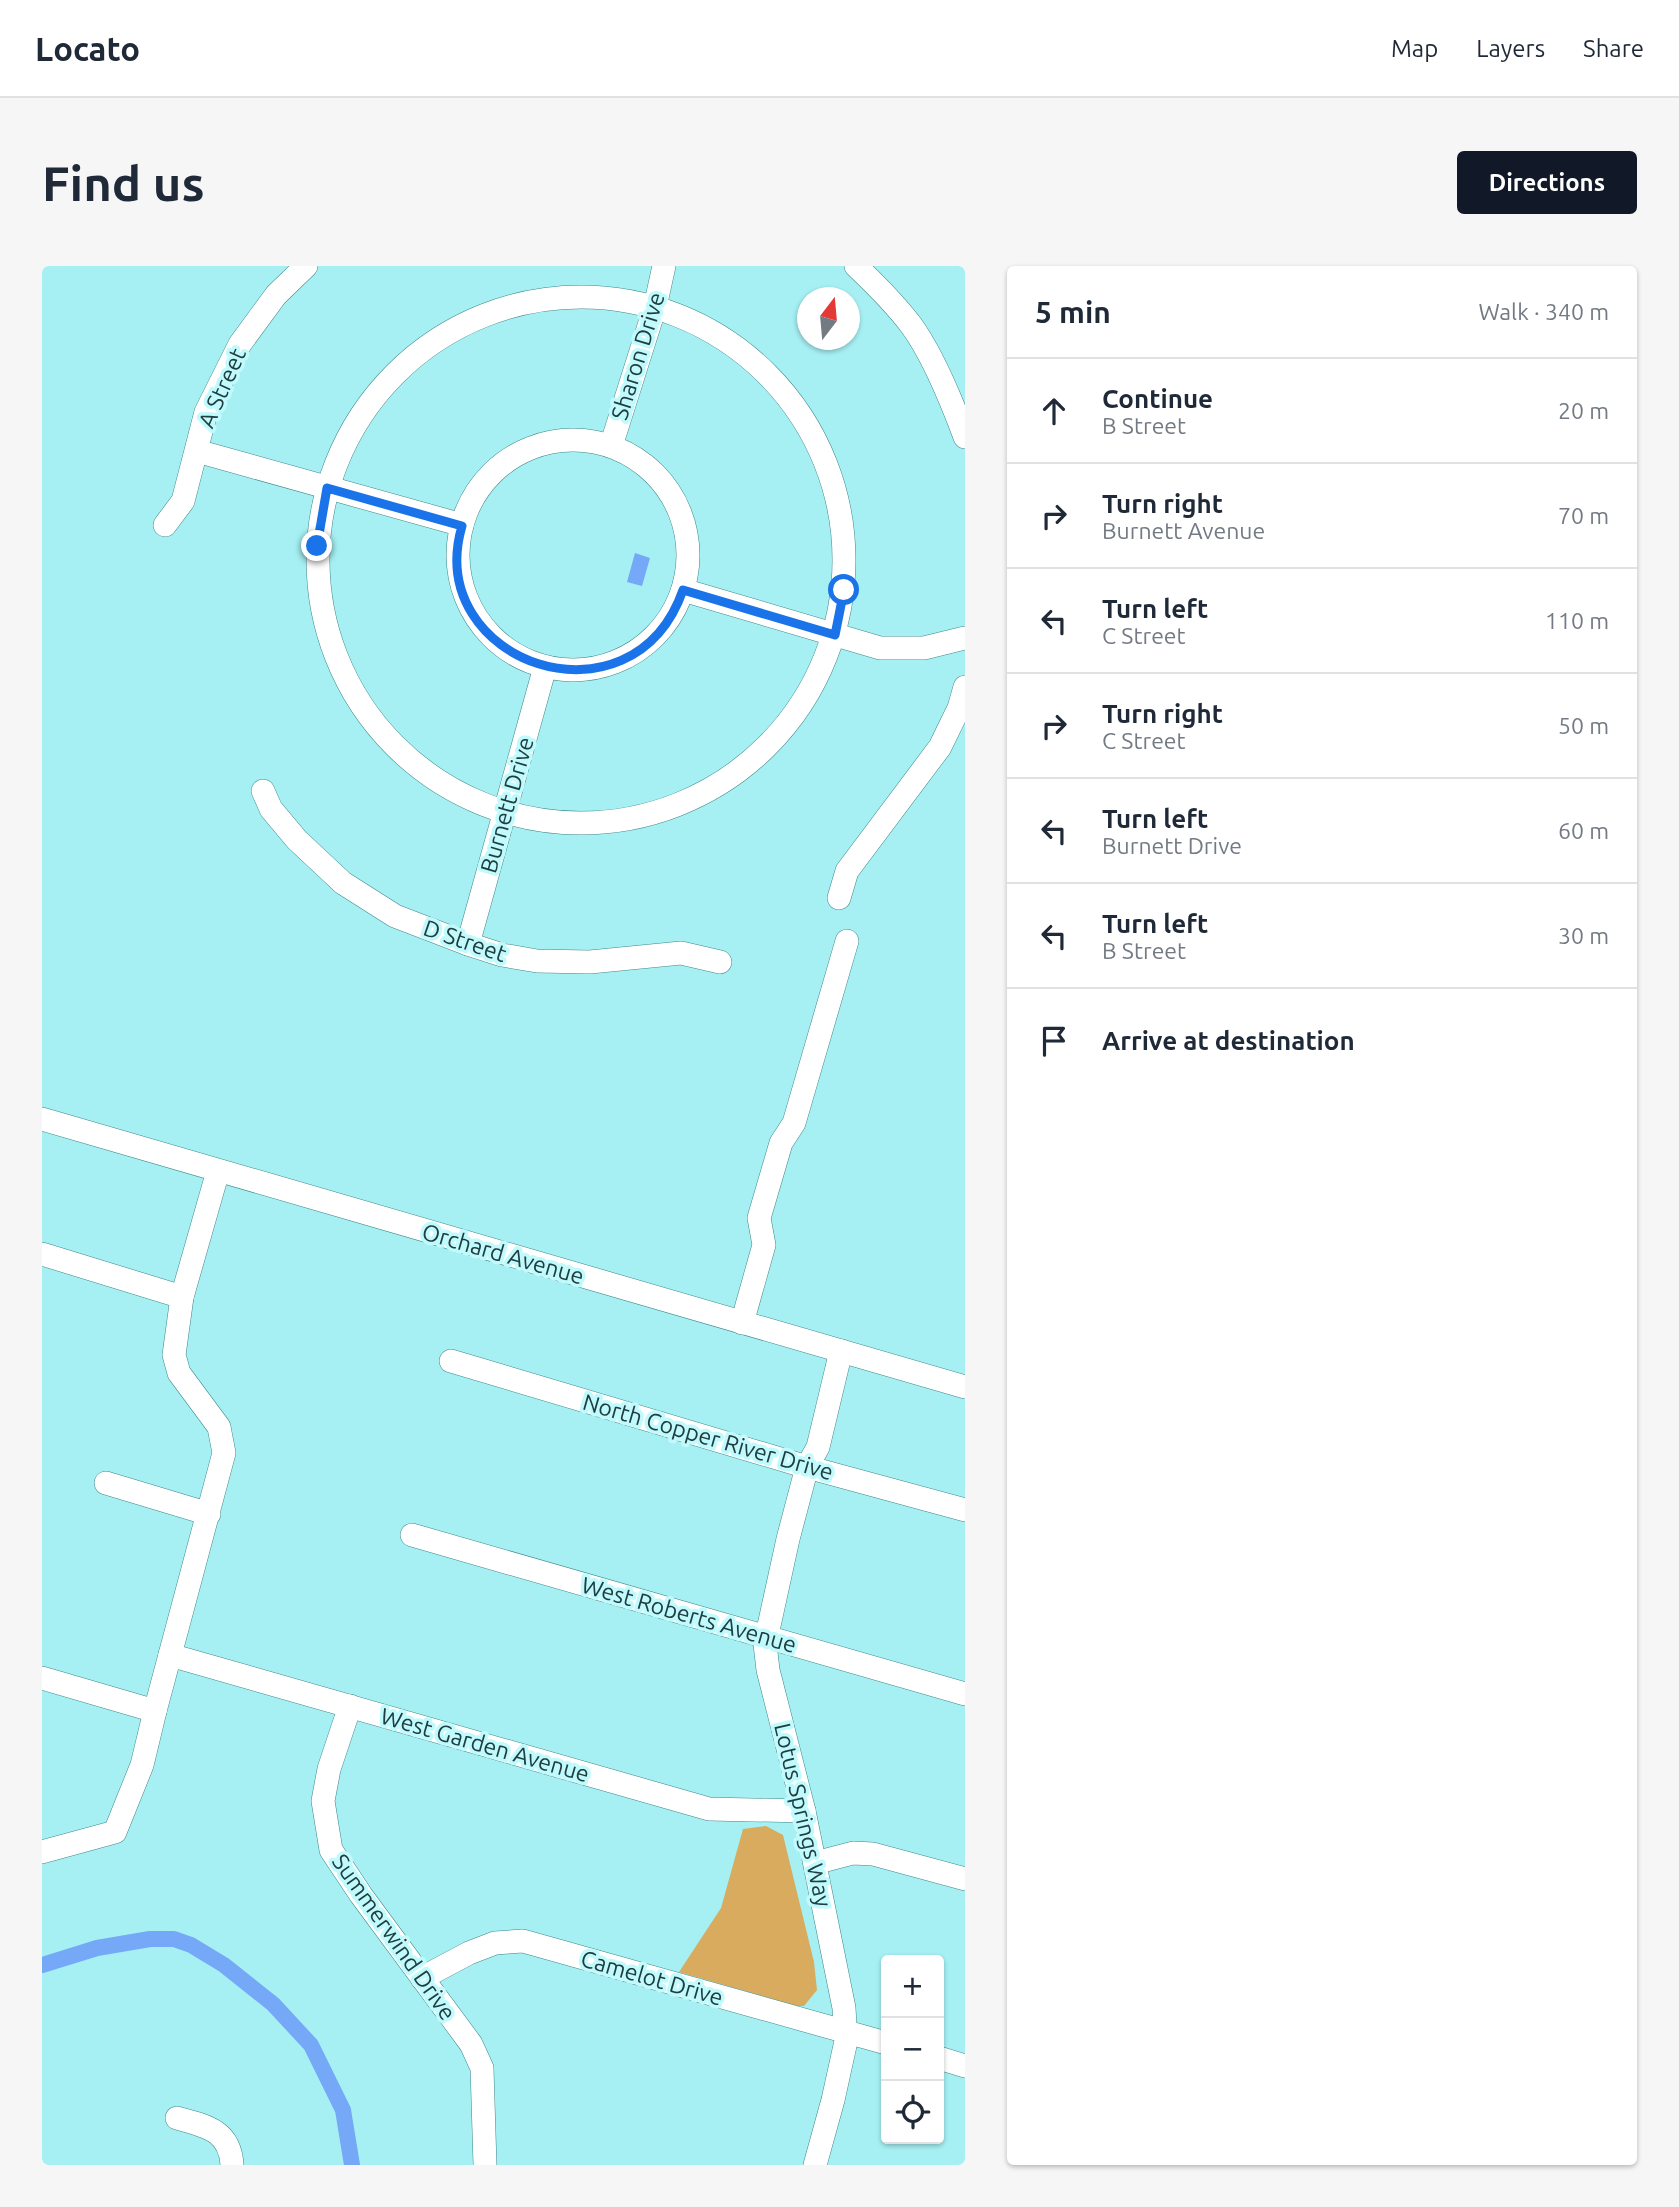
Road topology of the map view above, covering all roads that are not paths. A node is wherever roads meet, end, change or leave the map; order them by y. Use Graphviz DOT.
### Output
graph roads {
  1 [pos="306,266"];
  2 [pos="664,266"];
  3 [pos="856,266"];
  4 [pos="655,307"];
  5 [pos="965,437"];
  6 [pos="611,446"];
  7 [pos="197,451"];
  8 [pos="327,488"];
  9 [pos="165,525"];
  10 [pos="462,526"];
  11 [pos="683,590"];
  12 [pos="835,635"];
  13 [pos="965,638"];
  14 [pos="545,667"];
  15 [pos="965,687"];
  16 [pos="263,790"];
  17 [pos="505,812"];
  18 [pos="839,898"];
  19 [pos="847,941"];
  20 [pos="468,944"];
  21 [pos="720,962"];
  22 [pos="42,1119"];
  23 [pos="218,1171"];
  24 [pos="42,1254"];
  25 [pos="182,1297"];
  26 [pos="742,1323"];
  27 [pos="834,1349"];
  28 [pos="451,1361"];
  29 [pos="965,1387"];
  30 [pos="807,1467"];
  31 [pos="106,1483"];
  32 [pos="965,1510"];
  33 [pos="209,1514"];
  34 [pos="412,1535"];
  35 [pos="766,1637"];
  36 [pos="170,1655"];
  37 [pos="42,1678"];
  38 [pos="965,1694"];
  39 [pos="350,1706"];
  40 [pos="155,1711"];
  41 [pos="804,1811"];
  42 [pos="42,1852"];
  43 [pos="815,1863"];
  44 [pos="965,1879"];
  45 [pos="422,1978"];
  46 [pos="845,2032"];
  47 [pos="881,2042"];
  48 [pos="944,2060"];
  49 [pos="965,2066"];
  50 [pos="177,2118"];
  51 [pos="232,2165"];
  52 [pos="485,2165"];
  53 [pos="815,2165"];
  1 -- 7 [label="street, A Street"];
  2 -- 4 [label="street, Sharon Drive"];
  3 -- 5 [label="street"];
  4 -- 6 [label="street, Sharon Drive"];
  4 -- 8 [label="street"];
  4 -- 12 [label="street"];
  6 -- 10 [label="street"];
  6 -- 11 [label="street"];
  7 -- 8 [label="street"];
  7 -- 9 [label="street, A Street"];
  8 -- 10 [label="street"];
  8 -- 17 [label="street"];
  10 -- 14 [label="street"];
  11 -- 12 [label="street"];
  11 -- 14 [label="street"];
  12 -- 13 [label="street"];
  12 -- 17 [label="street"];
  14 -- 17 [label="street, Burnett Drive"];
  15 -- 18 [label="street"];
  16 -- 20 [label="street, D Street"];
  17 -- 20 [label="street, Burnett Drive"];
  19 -- 26 [label="street"];
  20 -- 21 [label="street, D Street"];
  22 -- 23 [label="street, Orchard Avenue"];
  23 -- 25 [label="street"];
  23 -- 26 [label="street, Orchard Avenue"];
  24 -- 25 [label="street"];
  25 -- 33 [label="street"];
  26 -- 27 [label="street, Orchard Avenue"];
  27 -- 29 [label="street, Orchard Avenue"];
  27 -- 30 [label="street, Lotus Springs Way"];
  28 -- 30 [label="street, North Copper River Drive"];
  30 -- 32 [label="street, North Copper River Drive"];
  30 -- 35 [label="street, Lotus Springs Way"];
  31 -- 33 [label="street"];
  33 -- 36 [label="street"];
  34 -- 35 [label="street, West Roberts Avenue"];
  35 -- 38 [label="street, West Roberts Avenue"];
  35 -- 41 [label="street, Lotus Springs Way"];
  36 -- 39 [label="street, West Garden Avenue"];
  36 -- 40 [label="street"];
  37 -- 40 [label="street"];
  39 -- 41 [label="street, West Garden Avenue"];
  39 -- 45 [label="street, Summerwind Drive"];
  40 -- 42 [label="street"];
  41 -- 43 [label="street, Lotus Springs Way"];
  43 -- 44 [label="street"];
  43 -- 46 [label="street, Lotus Springs Way"];
  45 -- 46 [label="street, Camelot Drive"];
  45 -- 52 [label="street, Summerwind Drive"];
  46 -- 47 [label="street, Camelot Drive"];
  46 -- 53 [label="street, Lotus Springs Way"];
  48 -- 49 [label="street"];
  50 -- 51 [label="street"];
}
